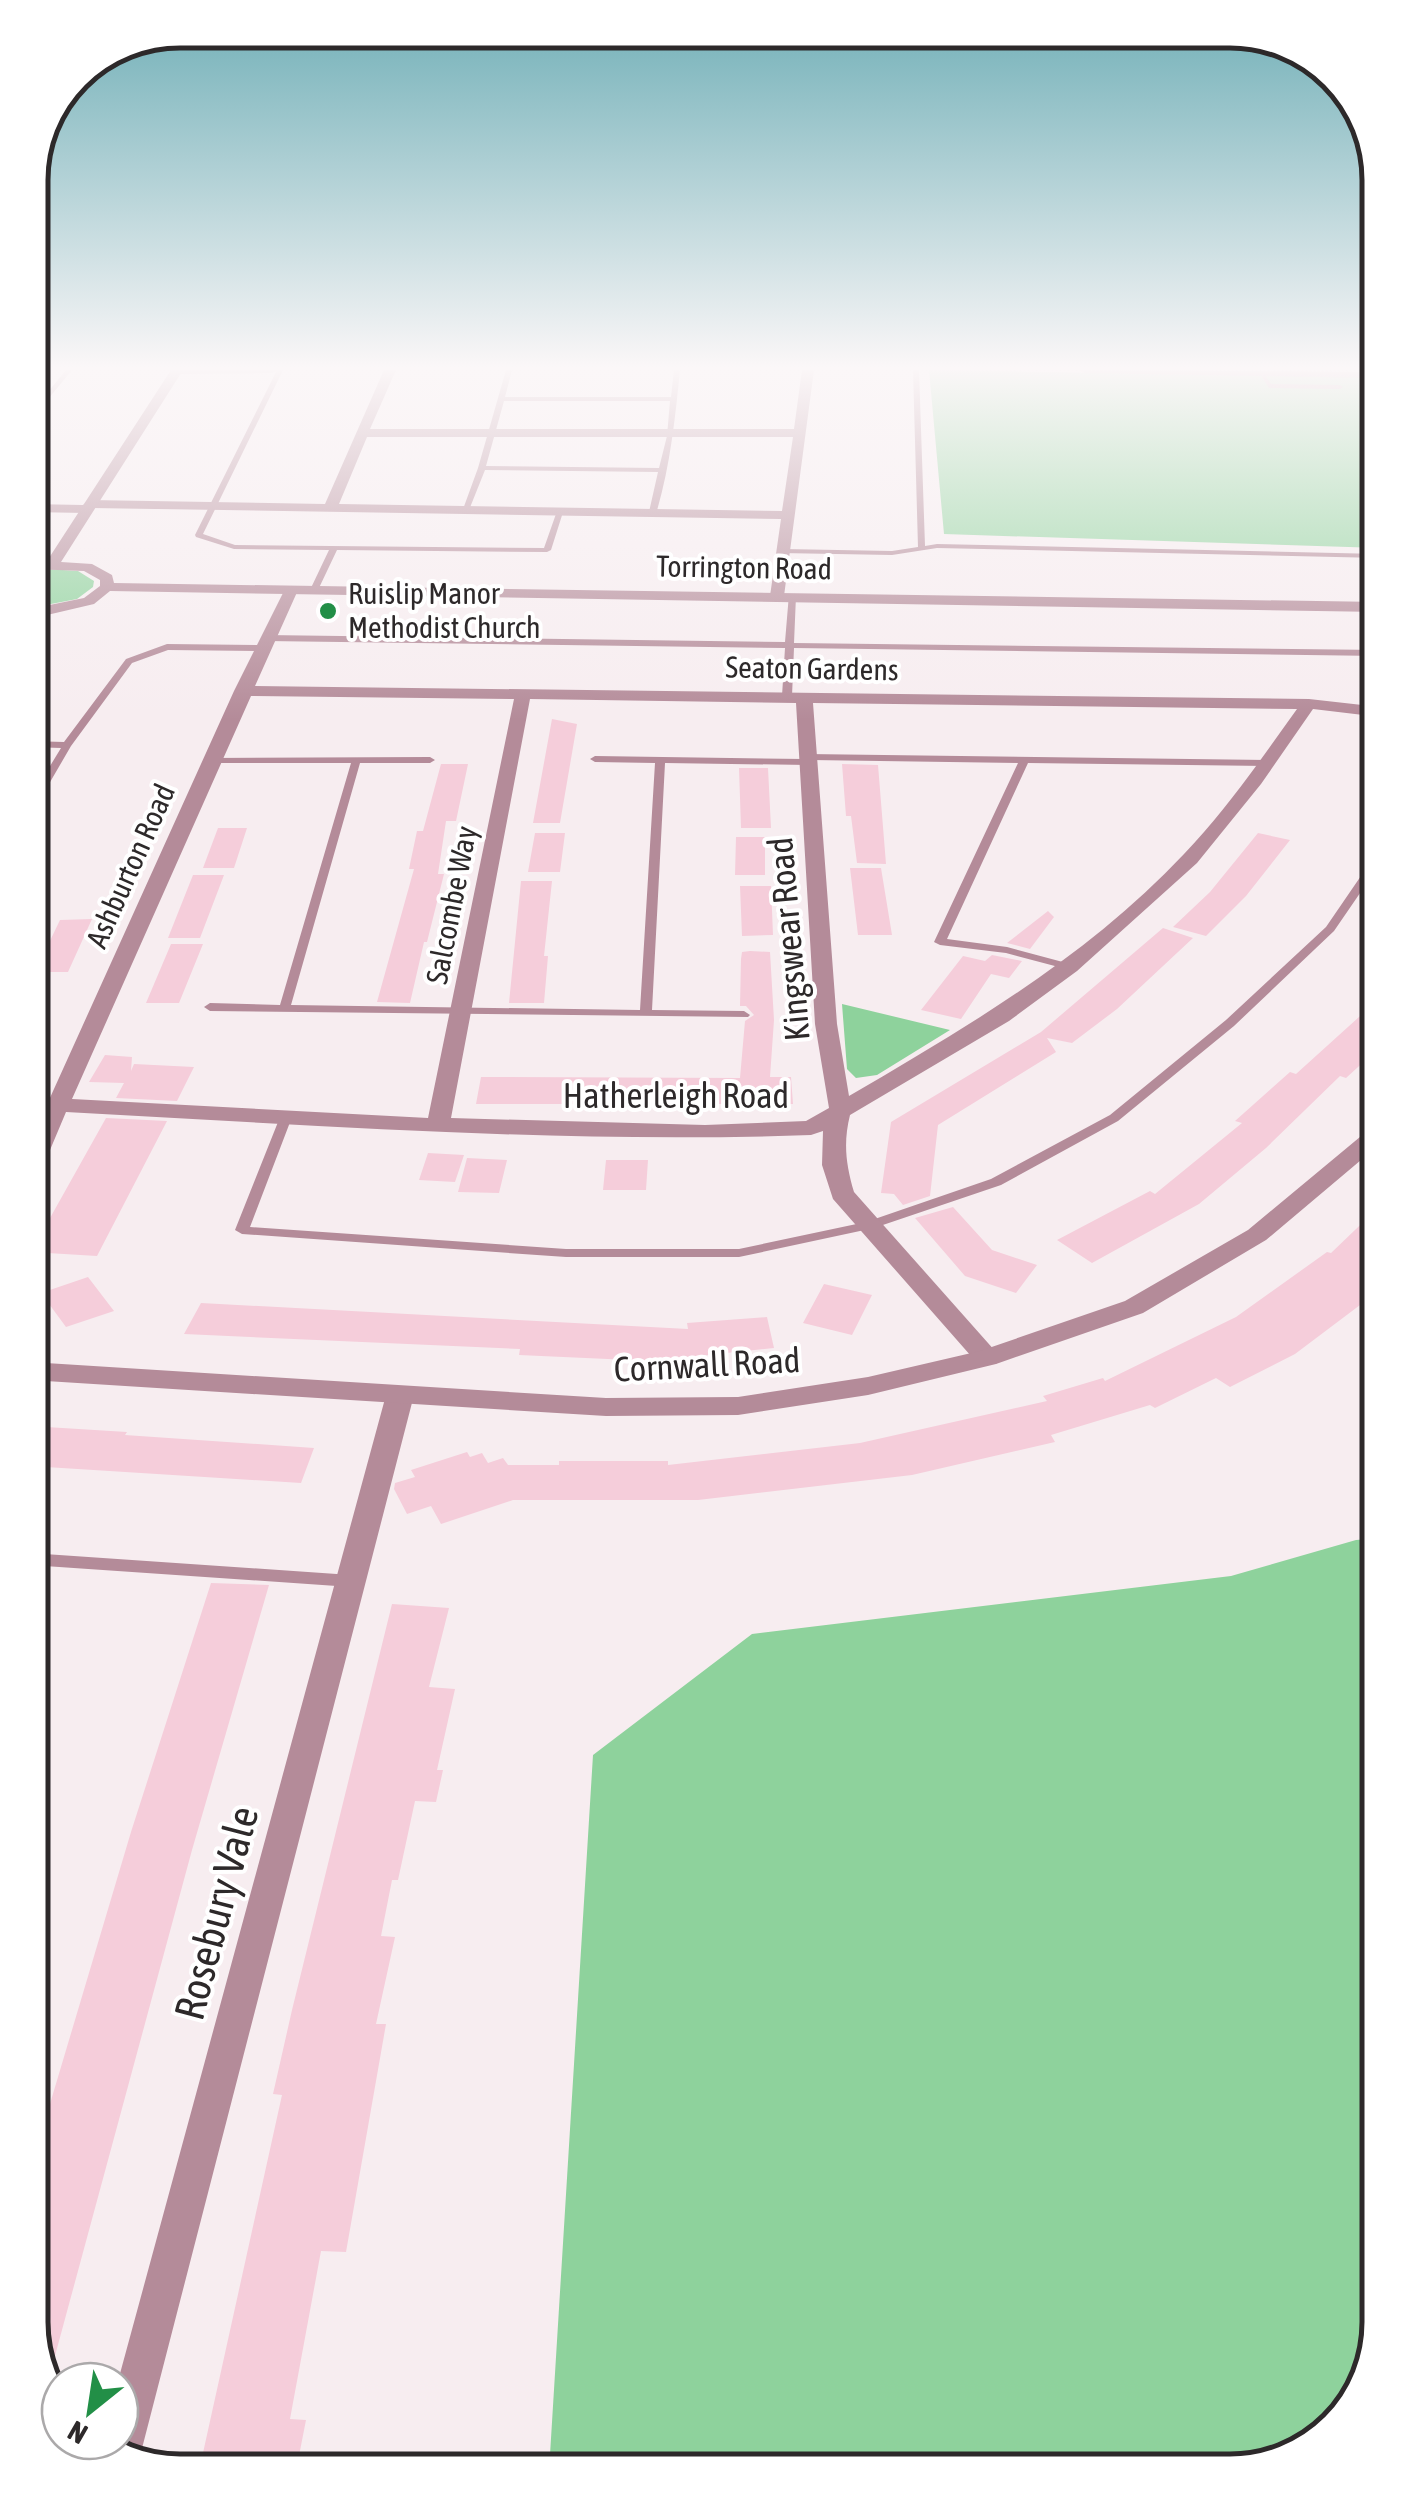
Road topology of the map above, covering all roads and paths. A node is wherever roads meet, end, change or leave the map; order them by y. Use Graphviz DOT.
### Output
graph roads {
  1 [pos="101,487"];
  2 [pos="223,487"];
  3 [pos="338,487"];
  4 [pos="474,487"];
  5 [pos="660,487"];
  6 [pos="793,487"];
  7 [pos="919,487"];
  8 [pos="214,506"];
  9 [pos="88,507"];
  10 [pos="48,508"];
  11 [pos="330,508"];
  12 [pos="465,510"];
  13 [pos="561,511"];
  14 [pos="654,512"];
  15 [pos="790,514"];
  16 [pos="921,546"];
  17 [pos="334,548"];
  18 [pos="783,551"];
  19 [pos="1362,556"];
  20 [pos="48,564"];
  21 [pos="52,564"];
  22 [pos="108,587"];
  23 [pos="291,590"];
  24 [pos="314,590"];
  25 [pos="784,596"];
  26 [pos="1362,606"];
  27 [pos="48,611"];
  28 [pos="264,643"];
  29 [pos="790,645"];
  30 [pos="1362,653"];
  31 [pos="242,691"];
  32 [pos="523,695"];
  33 [pos="796,696"];
  34 [pos="1308,704"];
  35 [pos="1362,710"];
  36 [pos="48,744"];
  37 [pos="67,744"];
  38 [pos="596,759"];
  39 [pos="808,759"];
  40 [pos="212,760"];
  41 [pos="430,760"];
  42 [pos="660,760"];
  43 [pos="1024,760"];
  44 [pos="356,761"];
  45 [pos="1266,764"];
  46 [pos="48,777"];
  47 [pos="1362,883"];
  48 [pos="1070,967"];
  49 [pos="210,1007"];
  50 [pos="285,1008"];
  51 [pos="463,1011"];
  52 [pos="646,1012"];
  53 [pos="744,1014"];
  54 [pos="58,1105"];
  55 [pos="840,1108"];
  56 [pos="286,1117"];
  57 [pos="438,1125"];
  58 [pos="48,1129"];
  59 [pos="1362,1147"];
  60 [pos="869,1225"];
  61 [pos="987,1358"];
  62 [pos="47,1373"];
  63 [pos="400,1395"];
  64 [pos="47,1560"];
  65 [pos="351,1580"];
  66 [pos="140,2378"];
  1 -- 9 [label="street"];
  2 -- 8 [label="lane"];
  3 -- 11 [label="street"];
  4 -- 12 [label="lane"];
  5 -- 14 [label="lane"];
  6 -- 15 [label="street"];
  7 -- 16 [label="lane"];
  8 -- 9 [label="street"];
  8 -- 11 [label="street"];
  8 -- 17 [label="lane"];
  9 -- 10 [label="street"];
  9 -- 21 [label="street"];
  11 -- 12 [label="street"];
  12 -- 13 [label="street"];
  13 -- 14 [label="street"];
  13 -- 17 [label="lane"];
  14 -- 15 [label="street"];
  15 -- 18 [label="street"];
  16 -- 18 [label="lane"];
  16 -- 19 [label="lane"];
  17 -- 24 [label="lane"];
  18 -- 25 [label="street"];
  20 -- 21 [label="street"];
  21 -- 22 [label="street"];
  22 -- 23 [label="street, Torrington Road"];
  22 -- 27 [label="street"];
  23 -- 24 [label="street, Torrington Road"];
  23 -- 28 [label="street, Ashburton Road"];
  24 -- 25 [label="street, Torrington Road"];
  25 -- 26 [label="street, Torrington Road"];
  25 -- 29 [label="lane"];
  28 -- 29 [label="lane"];
  28 -- 31 [label="street, Ashburton Road"];
  28 -- 37 [label="lane"];
  29 -- 30 [label="lane"];
  29 -- 33 [label="lane"];
  31 -- 32 [label="street, Seaton Gardens"];
  31 -- 40 [label="street, Ashburton Road"];
  32 -- 33 [label="street, Seaton Gardens"];
  32 -- 51 [label="street, Salcombe Way"];
  33 -- 34 [label="street, Seaton Gardens"];
  33 -- 39 [label="street, Kingswear Road"];
  34 -- 35 [label="street, Seaton Gardens"];
  34 -- 45 [label="street, Hatherleigh Road"];
  36 -- 37 [label="lane"];
  37 -- 46 [label="lane"];
  38 -- 42 [label="lane"];
  39 -- 42 [label="lane"];
  39 -- 43 [label="lane"];
  39 -- 55 [label="street, Kingswear Road"];
  40 -- 44 [label="lane"];
  40 -- 54 [label="street, Ashburton Road"];
  41 -- 44 [label="lane"];
  42 -- 52 [label="lane"];
  43 -- 45 [label="lane"];
  43 -- 48 [label="lane"];
  44 -- 50 [label="lane"];
  45 -- 48 [label="street, Hatherleigh Road"];
  47 -- 60 [label="lane"];
  48 -- 55 [label="street, Hatherleigh Road"];
  49 -- 50 [label="lane"];
  50 -- 51 [label="lane"];
  51 -- 52 [label="lane"];
  51 -- 57 [label="street, Salcombe Way"];
  52 -- 53 [label="lane"];
  54 -- 56 [label="street, Hatherleigh Road"];
  54 -- 58 [label="street, Ashburton Road"];
  55 -- 57 [label="street, Hatherleigh Road"];
  55 -- 60 [label="street, Kingswear Road"];
  56 -- 57 [label="street, Hatherleigh Road"];
  56 -- 60 [label="lane"];
  59 -- 61 [label="street, Cornwall Road"];
  60 -- 61 [label="street, Kingswear Road"];
  61 -- 63 [label="street, Cornwall Road"];
  62 -- 63 [label="street, Cornwall Road"];
  63 -- 65 [label="street, Rosebury Vale"];
  64 -- 65 [label="lane"];
  65 -- 66 [label="street, Rosebury Vale"];
}
